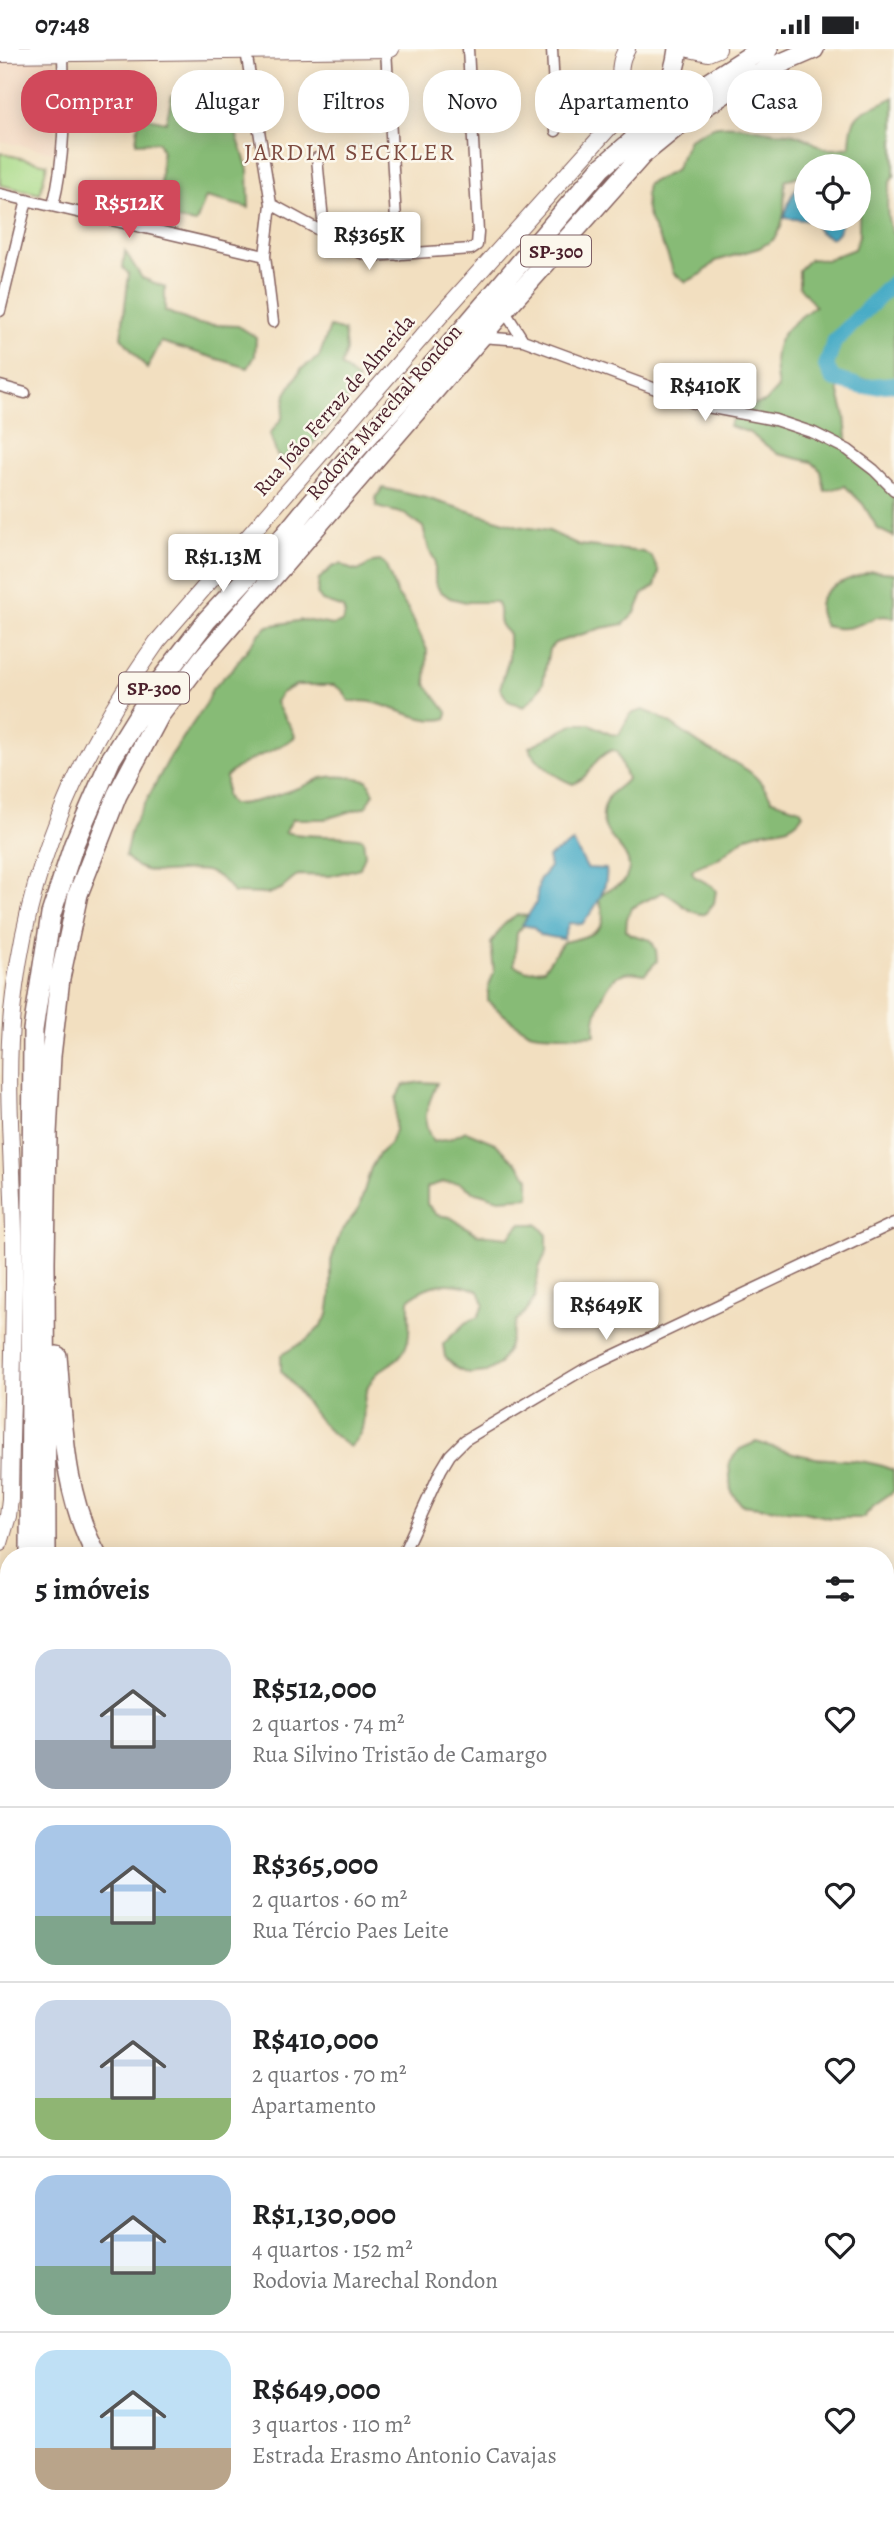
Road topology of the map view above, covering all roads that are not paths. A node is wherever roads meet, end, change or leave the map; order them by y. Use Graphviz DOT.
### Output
graph roads {
  1 [pos="388,49"];
  2 [pos="468,49"];
  3 [pos="552,49"];
  4 [pos="627,49"];
  5 [pos="678,49"];
  6 [pos="689,49"];
  7 [pos="718,49"];
  8 [pos="768,49"];
  9 [pos="814,49"];
  10 [pos="182,50"];
  11 [pos="308,50"];
  12 [pos="18,51"];
  13 [pos="246,51"];
  14 [pos="63,53"];
  15 [pos="0,54"];
  16 [pos="553,70"];
  17 [pos="317,158"];
  18 [pos="601,168"];
  19 [pos="0,194"];
  20 [pos="27,200"];
  21 [pos="271,204"];
  22 [pos="53,206"];
  23 [pos="324,231"];
  24 [pos="398,255"];
  25 [pos="265,256"];
  26 [pos="504,310"];
  27 [pos="0,311"];
  28 [pos="273,321"];
  29 [pos="480,337"];
  30 [pos="523,340"];
  31 [pos="0,386"];
  32 [pos="24,393"];
  33 [pos="894,490"];
  34 [pos="0,1202"];
  35 [pos="894,1223"];
  36 [pos="14,1235"];
  37 [pos="45,1262"];
  38 [pos="0,1543"];
  39 [pos="30,1547"];
  40 [pos="46,1547"];
  41 [pos="93,1547"];
  42 [pos="406,1547"];
  1 -- 11 [label="main road"];
  1 -- 24 [label="street"];
  2 -- 24 [label="street"];
  3 -- 16 [label="street"];
  4 -- 36 [label="main road, Rua João Ferraz de Almeida"];
  5 -- 18 [label="highway"];
  6 -- 7 [label="main road"];
  8 -- 18 [label="highway, Rodovia Marechal Rondon / SP-300"];
  9 -- 26 [label="highway, Rodovia Marechal Rondon / SP-300"];
  10 -- 13 [label="main road"];
  10 -- 14 [label="main road"];
  11 -- 13 [label="main road"];
  12 -- 14 [label="main road"];
  12 -- 15 [label="main road"];
  13 -- 21 [label="street"];
  14 -- 22 [label="street"];
  17 -- 23 [label="street"];
  18 -- 39 [label="highway, Rodovia Marechal Rondon / SP-300"];
  19 -- 20 [label="street"];
  20 -- 22 [label="street"];
  20 -- 27 [label="street"];
  21 -- 23 [label="street"];
  21 -- 25 [label="street"];
  22 -- 25 [label="street"];
  23 -- 24 [label="street"];
  25 -- 28 [label="street"];
  26 -- 29 [label="highway, Rodovia Marechal Rondon / SP-300"];
  26 -- 30 [label="street"];
  29 -- 30 [label="street"];
  29 -- 37 [label="highway, Rodovia Marechal Rondon / SP-300"];
  30 -- 33 [label="street"];
  31 -- 32 [label="street"];
  34 -- 36 [label="main road"];
  35 -- 42 [label="street"];
  36 -- 38 [label="main road, Rua João Ferraz de Almeida"];
  37 -- 40 [label="highway, Rodovia Marechal Rondon / SP-300"];
  37 -- 41 [label="highway"];
}
